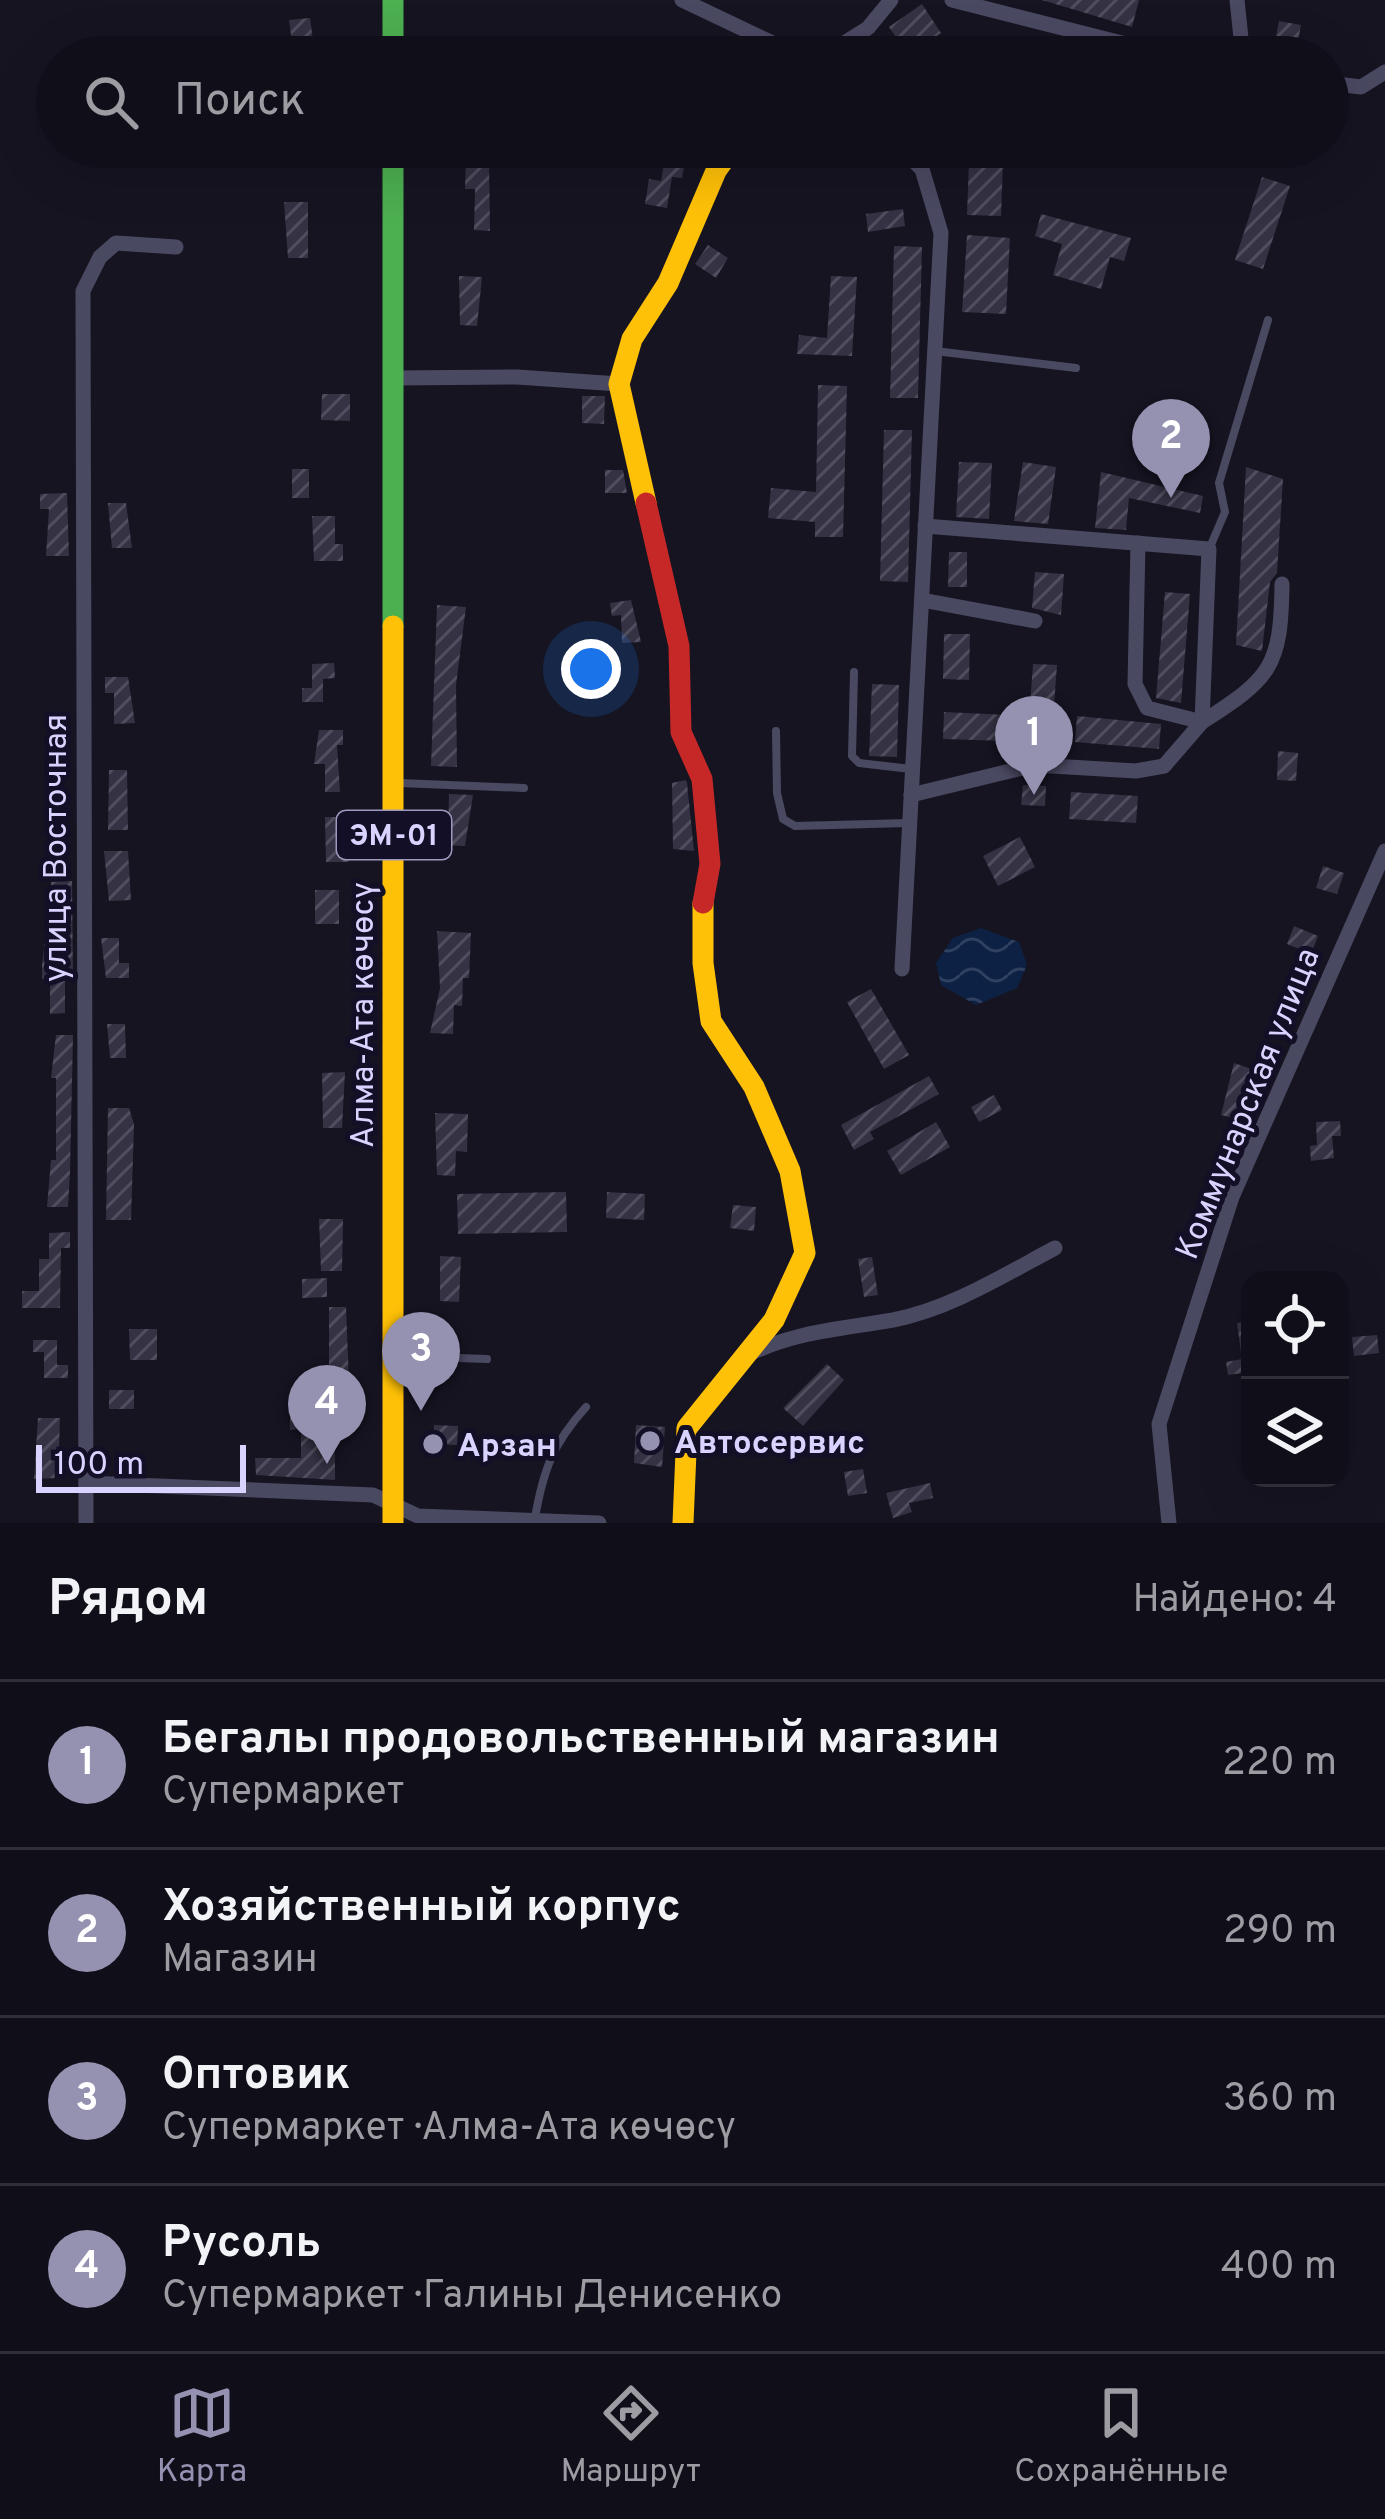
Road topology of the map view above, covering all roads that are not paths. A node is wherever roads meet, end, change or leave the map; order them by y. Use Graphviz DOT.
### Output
graph roads {
  1 [pos="393,0"];
  2 [pos="682,0"];
  3 [pos="891,0"];
  4 [pos="952,0"];
  5 [pos="1237,0"];
  6 [pos="393,36"];
  7 [pos="758,36"];
  8 [pos="855,36"];
  9 [pos="1094,36"];
  10 [pos="1241,36"];
  11 [pos="1385,72"];
  12 [pos="1349,86"];
  13 [pos="393,168"];
  14 [pos="718,168"];
  15 [pos="920,168"];
  16 [pos="176,247"];
  17 [pos="1268,320"];
  18 [pos="935,351"];
  19 [pos="1076,368"];
  20 [pos="394,378"];
  21 [pos="619,385"];
  22 [pos="926,526"];
  23 [pos="1138,543"];
  24 [pos="1209,549"];
  25 [pos="1282,584"];
  26 [pos="922,600"];
  27 [pos="1035,621"];
  28 [pos="854,672"];
  29 [pos="1202,722"];
  30 [pos="776,731"];
  31 [pos="913,769"];
  32 [pos="394,783"];
  33 [pos="524,788"];
  34 [pos="911,795"];
  35 [pos="910,823"];
  36 [pos="1385,851"];
  37 [pos="902,969"];
  38 [pos="1054,1248"];
  39 [pos="393,1355"];
  40 [pos="748,1355"];
  41 [pos="487,1359"];
  42 [pos="586,1407"];
  43 [pos="86,1483"];
  44 [pos="393,1514"];
  45 [pos="535,1518"];
  46 [pos="86,1523"];
  47 [pos="599,1523"];
  48 [pos="683,1523"];
  49 [pos="1169,1523"];
  1 -- 6 [label="main road"];
  2 -- 7 [label="street"];
  3 -- 8 [label="street"];
  4 -- 9 [label="street"];
  5 -- 10 [label="street"];
  11 -- 12 [label="street"];
  13 -- 20 [label="main road, Алма-Ата көчөсү / ЭМ-01"];
  14 -- 21 [label="main road"];
  15 -- 18 [label="street"];
  16 -- 43 [label="street, улица Восточная"];
  17 -- 24 [label="lane"];
  18 -- 19 [label="lane"];
  18 -- 22 [label="street"];
  20 -- 21 [label="street"];
  20 -- 32 [label="main road, Алма-Ата көчөсү / ЭМ-01"];
  21 -- 40 [label="main road"];
  22 -- 23 [label="street"];
  22 -- 26 [label="street"];
  23 -- 24 [label="street"];
  23 -- 29 [label="street"];
  24 -- 29 [label="street"];
  25 -- 29 [label="street"];
  26 -- 27 [label="street"];
  26 -- 31 [label="street"];
  28 -- 31 [label="lane"];
  29 -- 34 [label="street"];
  30 -- 35 [label="lane"];
  31 -- 34 [label="street"];
  32 -- 33 [label="lane"];
  32 -- 39 [label="main road, Алма-Ата көчөсү / ЭМ-01"];
  34 -- 35 [label="street"];
  35 -- 37 [label="street"];
  36 -- 49 [label="street, Коммунарская улица"];
  38 -- 40 [label="street"];
  39 -- 41 [label="lane"];
  39 -- 44 [label="main road, Алма-Ата көчөсү / ЭМ-01"];
  40 -- 48 [label="main road"];
  42 -- 45 [label="lane"];
  43 -- 44 [label="street"];
  43 -- 46 [label="street, улица Восточная"];
  44 -- 45 [label="street"];
  45 -- 47 [label="street"];
}
